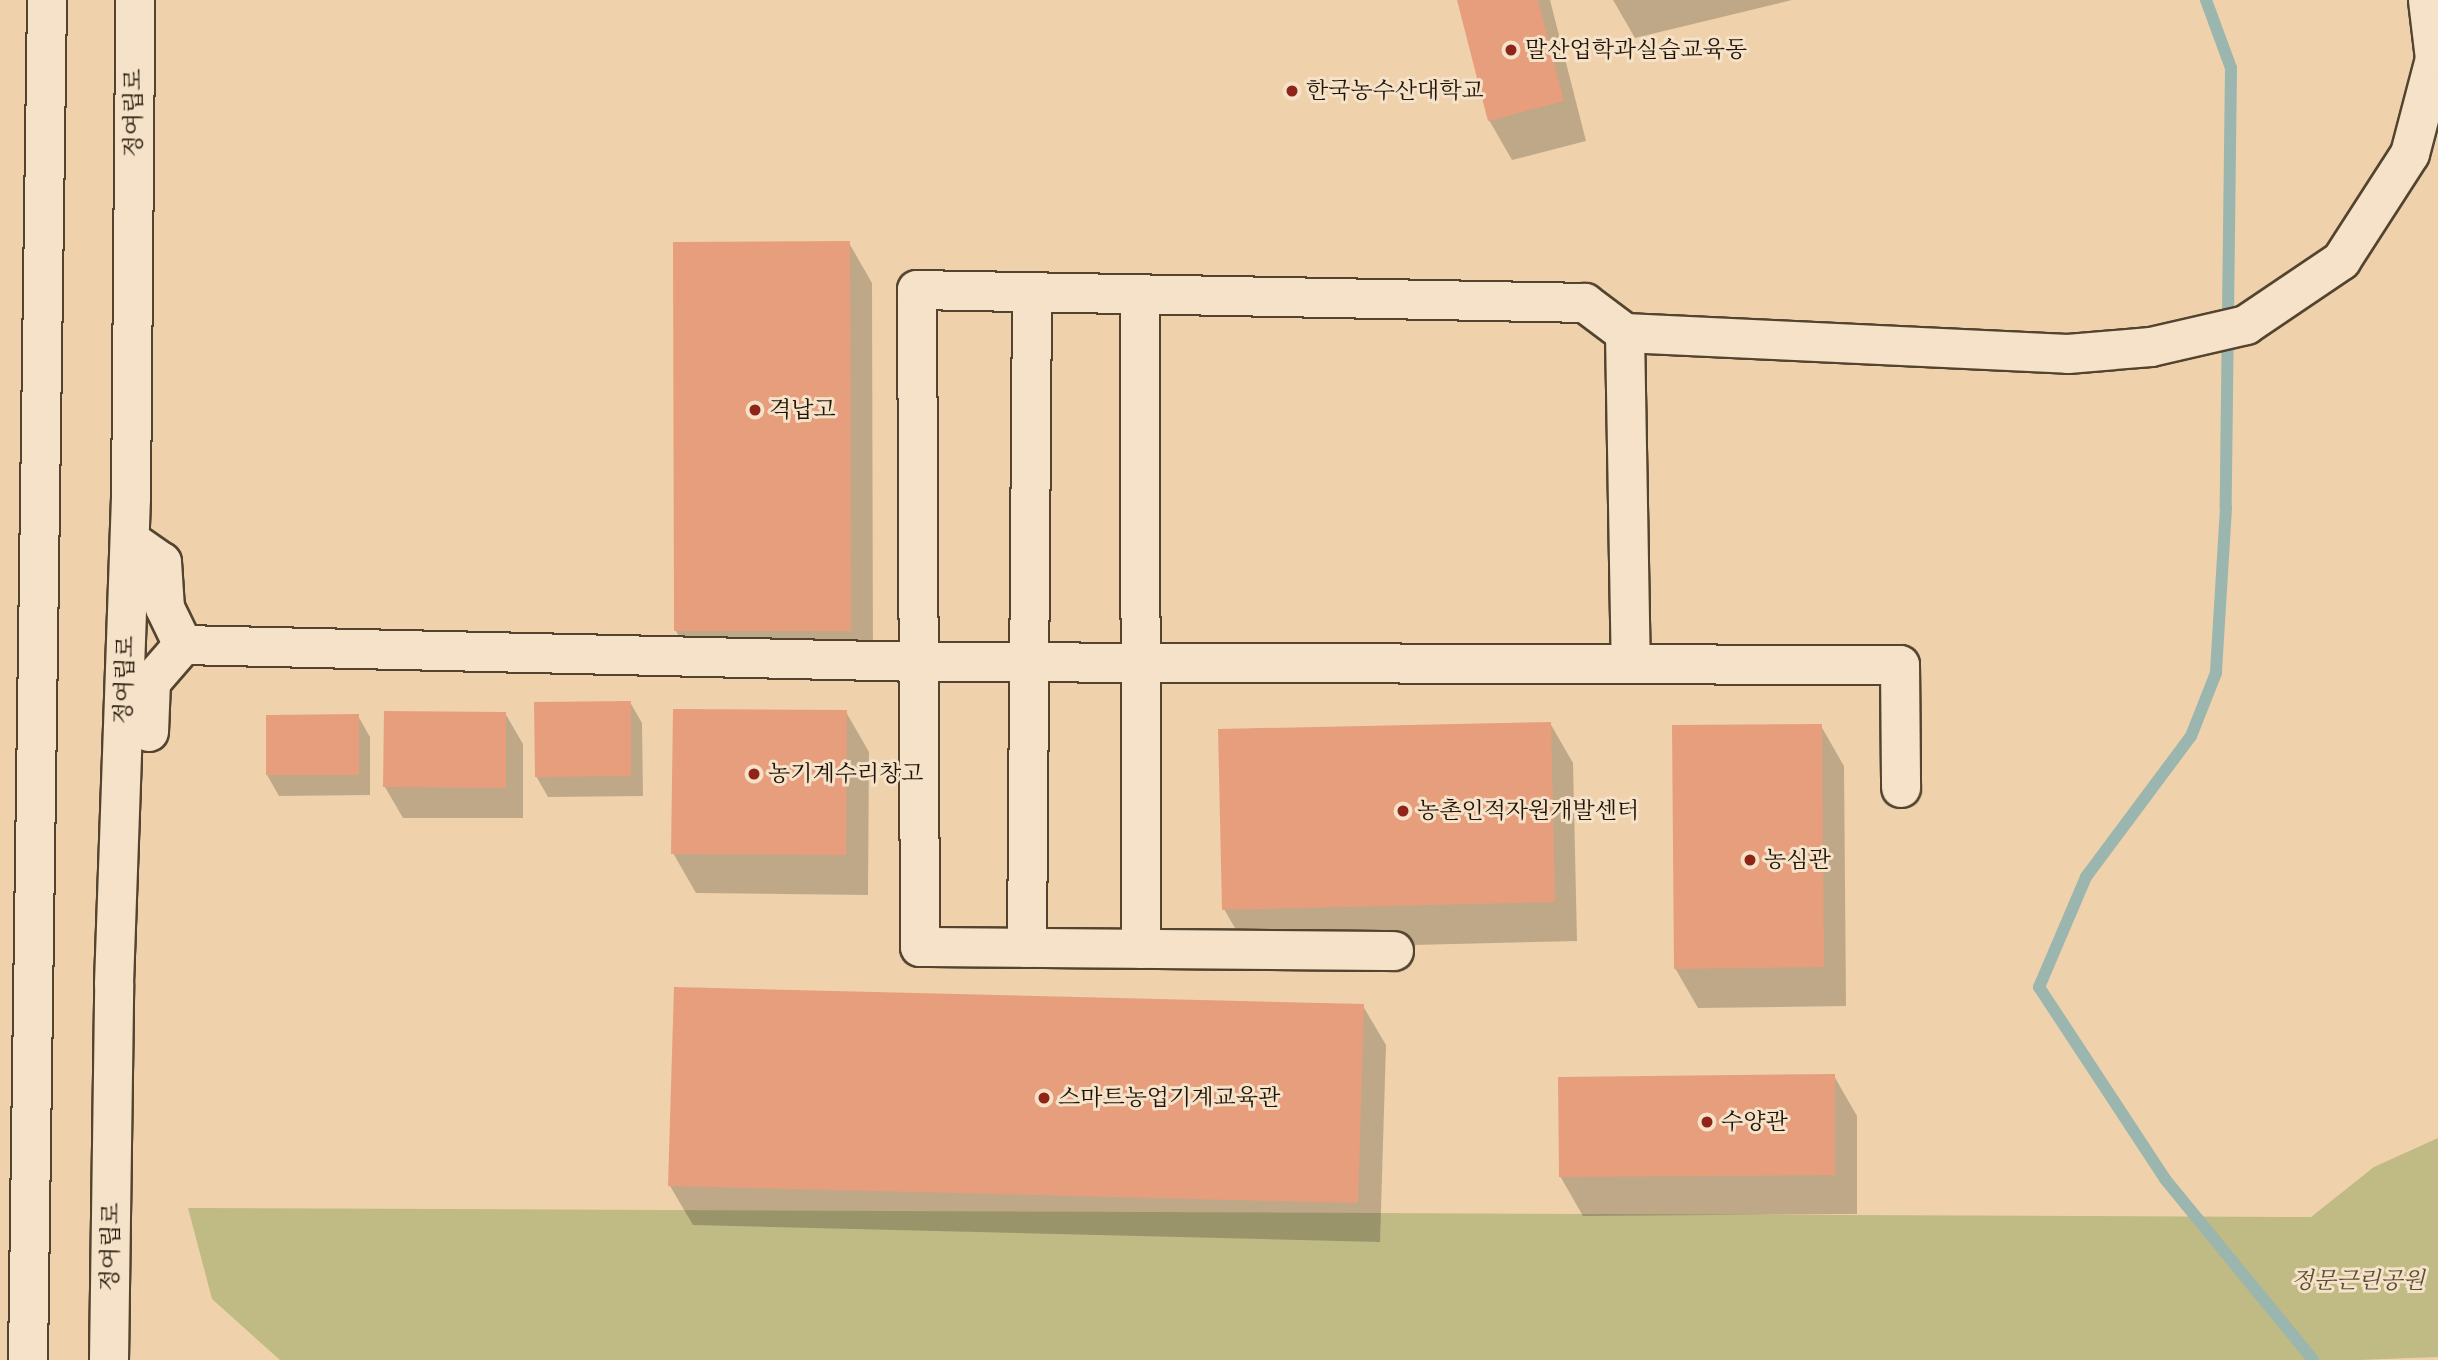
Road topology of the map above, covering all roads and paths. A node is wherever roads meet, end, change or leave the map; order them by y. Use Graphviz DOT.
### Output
graph roads {
  1 [pos="47,0"];
  2 [pos="135,0"];
  3 [pos="2428,0"];
  4 [pos="1032,292"];
  5 [pos="1140,295"];
  6 [pos="1625,333"];
  7 [pos="130,540"];
  8 [pos="183,645"];
  9 [pos="918,662"];
  10 [pos="1029,663"];
  11 [pos="1140,663"];
  12 [pos="1631,664"];
  13 [pos="122,745"];
  14 [pos="1900,788"];
  15 [pos="1027,948"];
  16 [pos="1141,949"];
  17 [pos="1394,951"];
  18 [pos="28,1360"];
  19 [pos="109,1360"];
  1 -- 18 [label="street"];
  2 -- 7 [label="street, 정여립로"];
  3 -- 6 [label="street"];
  4 -- 5 [label="street"];
  4 -- 9 [label="street"];
  4 -- 10 [label="street"];
  5 -- 6 [label="street"];
  5 -- 11 [label="street"];
  6 -- 12 [label="street"];
  7 -- 8 [label="street"];
  7 -- 13 [label="street, 정여립로"];
  8 -- 9 [label="street"];
  8 -- 13 [label="street"];
  9 -- 10 [label="street"];
  9 -- 15 [label="street"];
  10 -- 11 [label="street"];
  10 -- 15 [label="street"];
  11 -- 12 [label="street"];
  11 -- 16 [label="street"];
  12 -- 14 [label="street"];
  13 -- 19 [label="street, 정여립로"];
  15 -- 16 [label="street"];
  16 -- 17 [label="street"];
}
